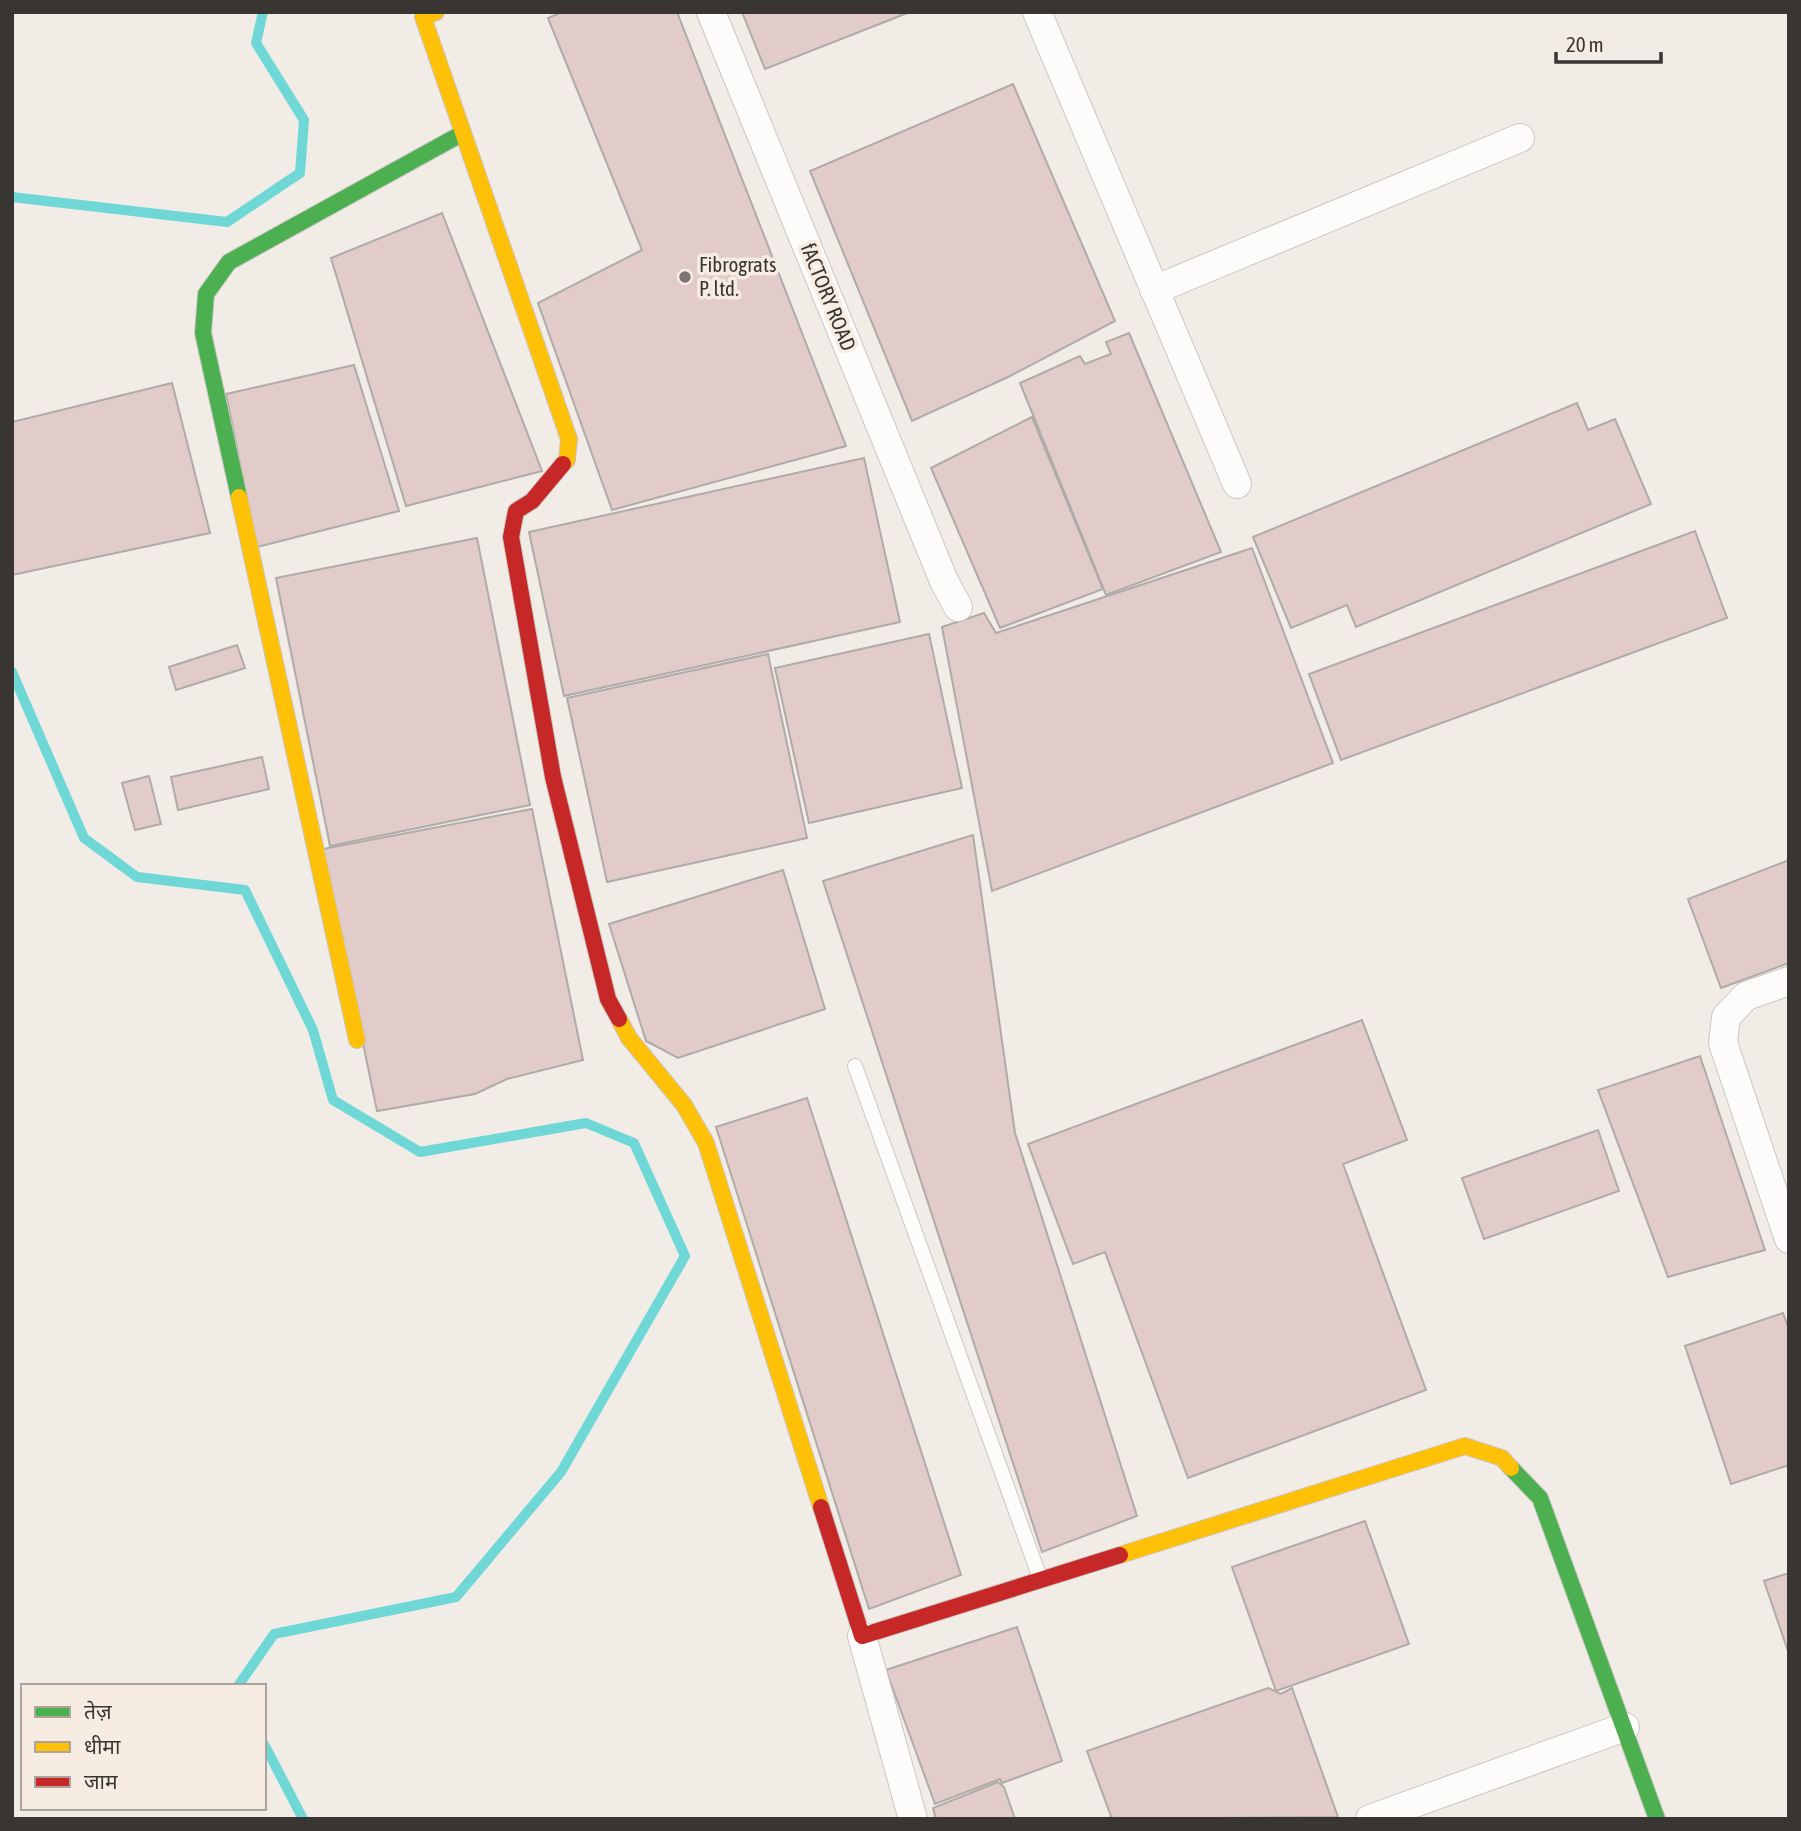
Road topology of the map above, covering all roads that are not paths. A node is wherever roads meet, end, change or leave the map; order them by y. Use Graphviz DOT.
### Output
graph roads {
  1 [pos="711,12"];
  2 [pos="426,14"];
  3 [pos="1046,15"];
  4 [pos="463,133"];
  5 [pos="1520,138"];
  6 [pos="1154,290"];
  7 [pos="1237,484"];
  8 [pos="958,607"];
  9 [pos="1789,981"];
  10 [pos="356,1040"];
  11 [pos="855,1066"];
  12 [pos="1789,1239"];
  13 [pos="1041,1580"];
  14 [pos="862,1636"];
  15 [pos="1625,1727"];
  16 [pos="913,1819"];
  17 [pos="1370,1819"];
  18 [pos="1657,1819"];
  1 -- 8 [label="street, fACTORY ROAD"];
  2 -- 4 [label="street"];
  3 -- 6 [label="street"];
  4 -- 10 [label="street"];
  4 -- 14 [label="street"];
  5 -- 6 [label="street"];
  6 -- 7 [label="street"];
  9 -- 12 [label="street"];
  11 -- 13 [label="lane"];
  13 -- 14 [label="street"];
  13 -- 15 [label="street"];
  14 -- 16 [label="street"];
  15 -- 17 [label="street"];
  15 -- 18 [label="street"];
}
